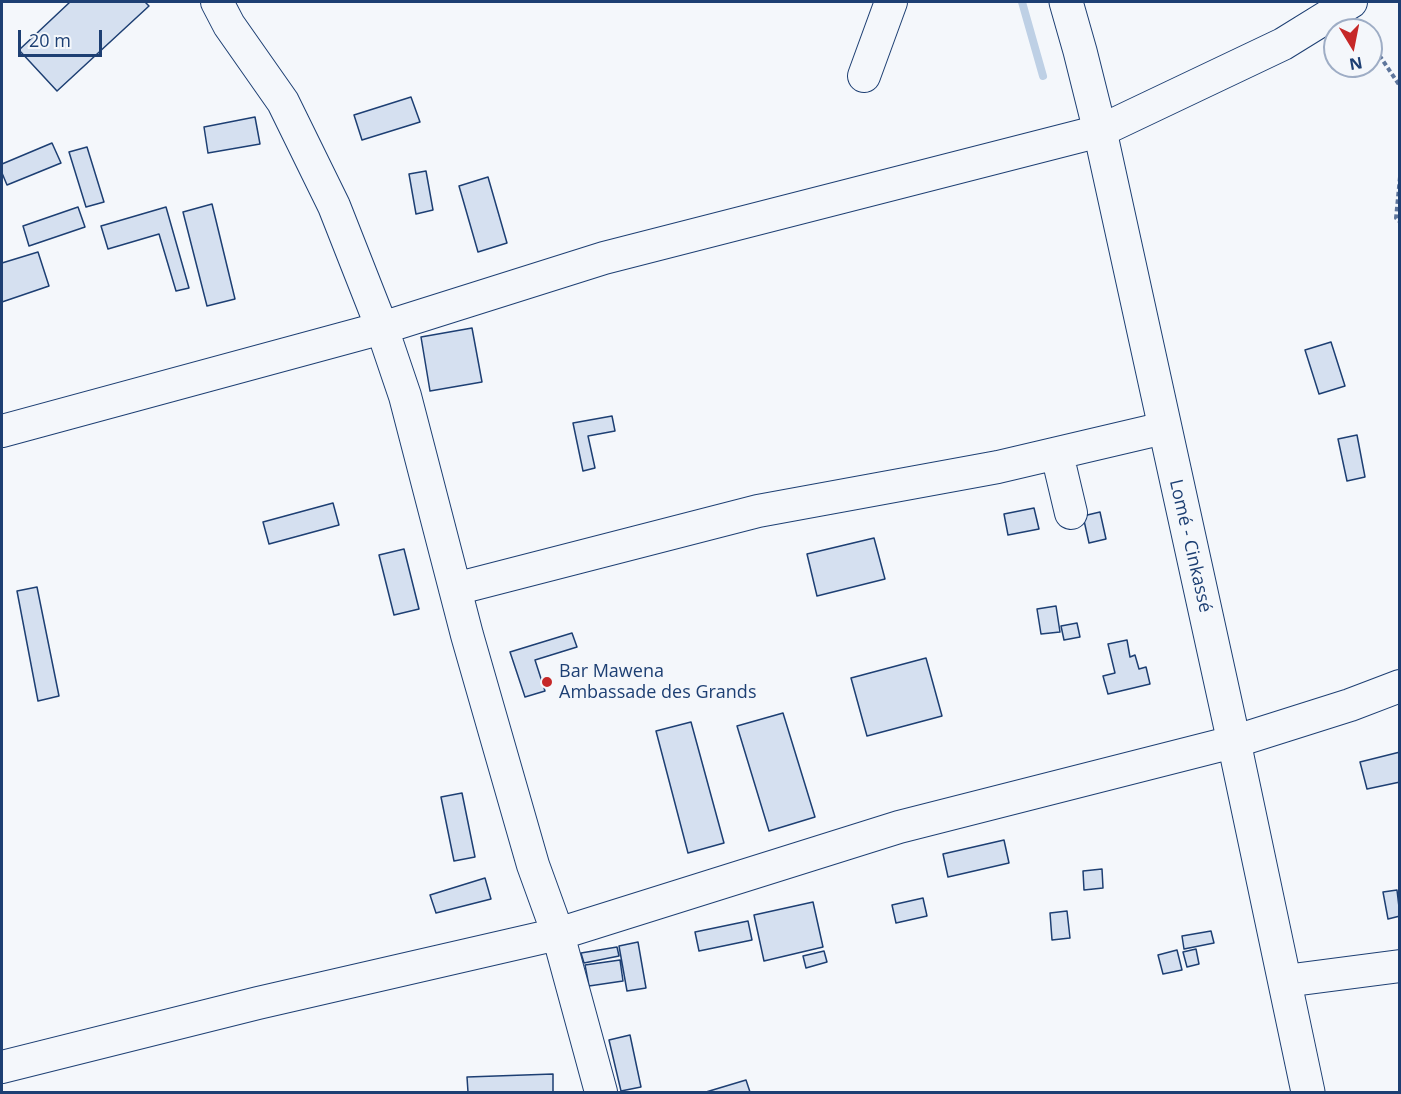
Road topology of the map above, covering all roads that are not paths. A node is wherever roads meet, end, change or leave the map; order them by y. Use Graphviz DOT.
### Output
graph roads {
  1 [pos="217,2"];
  2 [pos="891,2"];
  3 [pos="1066,2"];
  4 [pos="1351,2"];
  5 [pos="864,76"];
  6 [pos="1100,131"];
  7 [pos="382,328"];
  8 [pos="1164,428"];
  9 [pos="2,430"];
  10 [pos="1057,454"];
  11 [pos="1071,513"];
  12 [pos="455,589"];
  13 [pos="1400,686"];
  14 [pos="1233,742"];
  15 [pos="558,934"];
  16 [pos="1400,966"];
  17 [pos="1285,981"];
  18 [pos="2,1067"];
  19 [pos="601,1092"];
  20 [pos="1308,1092"];
  1 -- 7 [label="street"];
  2 -- 5 [label="street"];
  3 -- 6 [label="highway, Lomé - Cinkassé"];
  4 -- 6 [label="street"];
  6 -- 7 [label="street"];
  6 -- 8 [label="highway, Lomé - Cinkassé"];
  7 -- 9 [label="street"];
  7 -- 12 [label="street"];
  8 -- 10 [label="street"];
  8 -- 14 [label="highway, Lomé - Cinkassé"];
  10 -- 11 [label="street"];
  10 -- 12 [label="street"];
  12 -- 15 [label="street"];
  13 -- 14 [label="street"];
  14 -- 15 [label="street"];
  14 -- 17 [label="highway, Lomé - Cinkassé"];
  15 -- 18 [label="street"];
  15 -- 19 [label="street"];
  16 -- 17 [label="street"];
  17 -- 20 [label="highway, Lomé - Cinkassé"];
}
